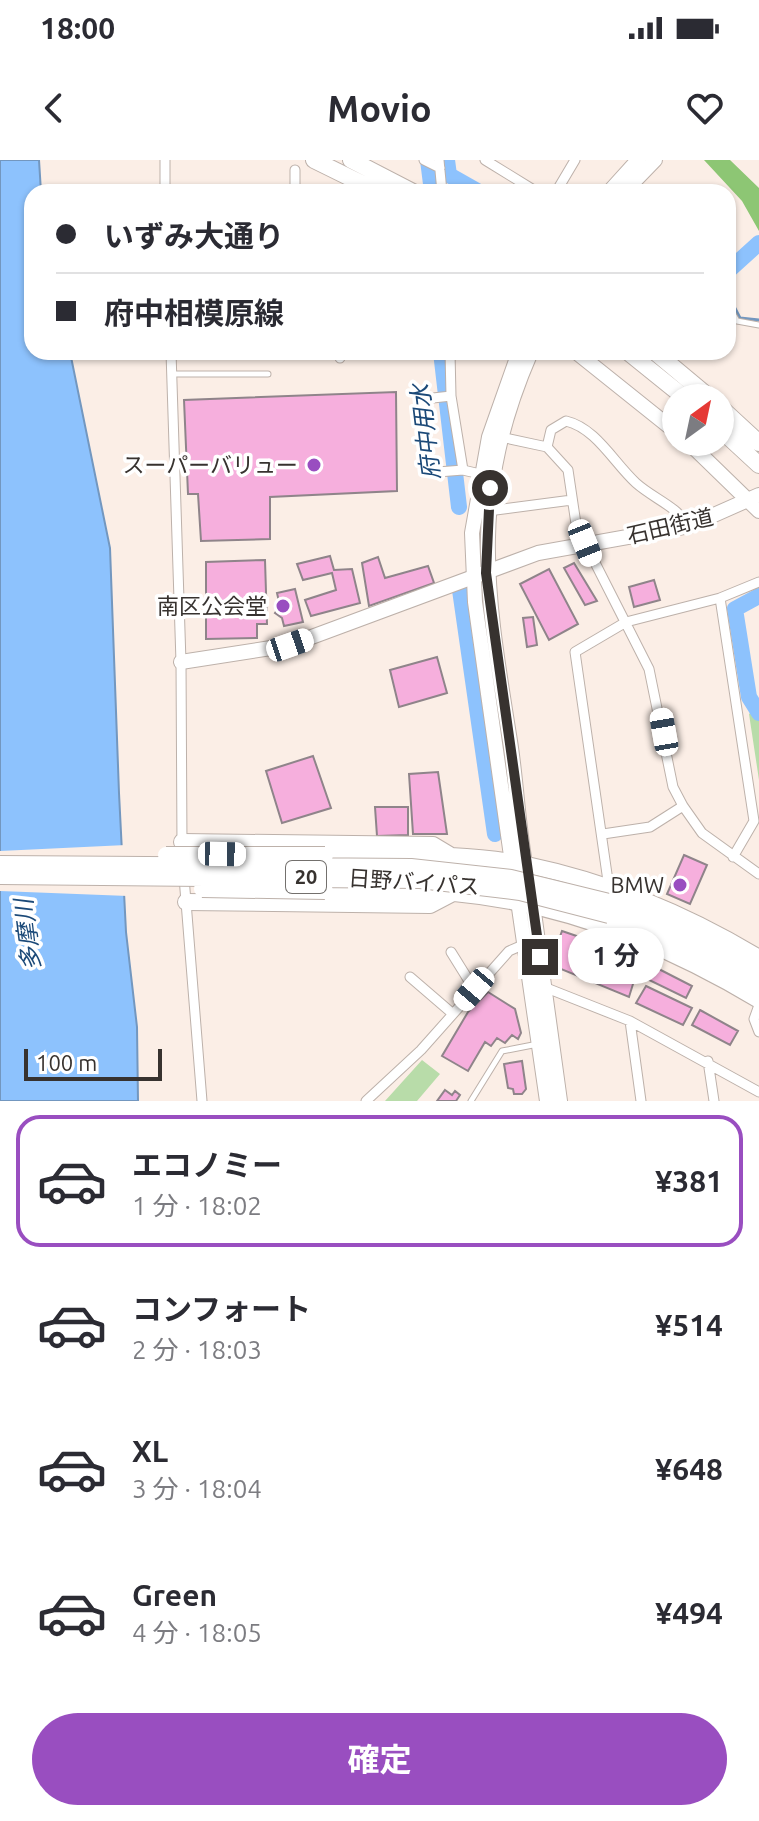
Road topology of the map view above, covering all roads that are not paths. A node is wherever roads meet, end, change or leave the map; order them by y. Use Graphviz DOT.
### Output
graph roads {
  1 [pos="165,160"];
  2 [pos="314,160"];
  3 [pos="351,160"];
  4 [pos="424,160"];
  5 [pos="485,160"];
  6 [pos="575,160"];
  7 [pos="638,160"];
  8 [pos="655,160"];
  9 [pos="438,164"];
  10 [pos="295,170"];
  11 [pos="165,184"];
  12 [pos="295,184"];
  13 [pos="363,184"];
  14 [pos="397,184"];
  15 [pos="441,184"];
  16 [pos="524,184"];
  17 [pos="561,184"];
  18 [pos="616,184"];
  19 [pos="632,184"];
  20 [pos="736,319"];
  21 [pos="759,325"];
  22 [pos="171,360"];
  23 [pos="449,360"];
  24 [pos="516,360"];
  25 [pos="528,360"];
  26 [pos="586,360"];
  27 [pos="638,360"];
  28 [pos="665,360"];
  29 [pos="171,374"];
  30 [pos="268,374"];
  31 [pos="668,384"];
  32 [pos="693,384"];
  33 [pos="734,420"];
  34 [pos="662,421"];
  35 [pos="501,437"];
  36 [pos="734,442"];
  37 [pos="759,443"];
  38 [pos="547,447"];
  39 [pos="704,456"];
  40 [pos="759,465"];
  41 [pos="461,470"];
  42 [pos="440,472"];
  43 [pos="480,474"];
  44 [pos="572,500"];
  45 [pos="756,502"];
  46 [pos="488,511"];
  47 [pos="689,526"];
  48 [pos="582,543"];
  49 [pos="479,575"];
  50 [pos="759,582"];
  51 [pos="720,598"];
  52 [pos="626,622"];
  53 [pos="181,662"];
  54 [pos="683,806"];
  55 [pos="603,834"];
  56 [pos="182,842"];
  57 [pos="733,857"];
  58 [pos="454,858"];
  59 [pos="0,864"];
  60 [pos="519,864"];
  61 [pos="21,870"];
  62 [pos="759,874"];
  63 [pos="0,876"];
  64 [pos="453,893"];
  65 [pos="186,902"];
  66 [pos="609,902"];
  67 [pos="526,906"];
  68 [pos="525,944"];
  69 [pos="451,952"];
  70 [pos="759,958"];
  71 [pos="759,972"];
  72 [pos="410,977"];
  73 [pos="544,987"];
  74 [pos="759,987"];
  75 [pos="474,989"];
  76 [pos="759,1003"];
  77 [pos="453,1014"];
  78 [pos="630,1021"];
  79 [pos="759,1032"];
  80 [pos="539,1044"];
  81 [pos="708,1061"];
  82 [pos="759,1092"];
  83 [pos="202,1101"];
  84 [pos="366,1101"];
  85 [pos="471,1101"];
  86 [pos="547,1101"];
  87 [pos="560,1101"];
  88 [pos="641,1101"];
  89 [pos="714,1101"];
  1 -- 11 [label="street"];
  2 -- 13 [label="highway"];
  3 -- 14 [label="highway"];
  4 -- 9 [label="street"];
  5 -- 16 [label="street"];
  6 -- 17 [label="street"];
  7 -- 18 [label="main road"];
  8 -- 19 [label="main road"];
  9 -- 15 [label="street"];
  10 -- 12 [label="street"];
  20 -- 21 [label="lane"];
  22 -- 29 [label="street"];
  23 -- 41 [label="street"];
  24 -- 43 [label="main road"];
  25 -- 35 [label="main road"];
  26 -- 34 [label="main road"];
  27 -- 31 [label="highway"];
  28 -- 32 [label="highway"];
  29 -- 30 [label="lane"];
  29 -- 53 [label="street"];
  33 -- 37 [label="highway"];
  35 -- 38 [label="street"];
  35 -- 46 [label="main road"];
  36 -- 40 [label="highway"];
  38 -- 44 [label="street"];
  38 -- 47 [label="street"];
  39 -- 45 [label="main road"];
  41 -- 42 [label="street"];
  41 -- 43 [label="street"];
  43 -- 49 [label="main road"];
  44 -- 46 [label="street"];
  44 -- 48 [label="street"];
  45 -- 47 [label="main road, 石田街道"];
  46 -- 49 [label="main road"];
  47 -- 48 [label="main road, 石田街道"];
  48 -- 49 [label="main road, 石田街道"];
  48 -- 52 [label="street"];
  49 -- 53 [label="main road, 石田街道"];
  49 -- 60 [label="main road"];
  50 -- 51 [label="street"];
  51 -- 52 [label="street"];
  51 -- 57 [label="street"];
  52 -- 54 [label="street"];
  52 -- 55 [label="street"];
  53 -- 56 [label="street"];
  54 -- 55 [label="street"];
  54 -- 57 [label="street"];
  55 -- 66 [label="street"];
  56 -- 58 [label="highway"];
  56 -- 65 [label="street"];
  57 -- 62 [label="street"];
  58 -- 60 [label="highway"];
  58 -- 61 [label="highway, bridge"];
  59 -- 61 [label="highway, 日野バイパス / 20, bridge"];
  60 -- 66 [label="highway"];
  60 -- 67 [label="main road"];
  61 -- 63 [label="highway, 日野バイパス / 20, bridge"];
  61 -- 64 [label="highway, bridge"];
  61 -- 66 [label="highway, 日野バイパス / 20, bridge"];
  64 -- 65 [label="highway"];
  64 -- 67 [label="highway"];
  65 -- 83 [label="street"];
  66 -- 70 [label="highway"];
  66 -- 71 [label="highway, 日野バイパス / 20"];
  66 -- 74 [label="highway, 日野バイパス / 20"];
  67 -- 68 [label="main road"];
  67 -- 73 [label="main road"];
  67 -- 76 [label="highway"];
  68 -- 75 [label="street"];
  68 -- 80 [label="main road"];
  69 -- 75 [label="street"];
  72 -- 77 [label="street"];
  73 -- 78 [label="street"];
  73 -- 87 [label="main road"];
  75 -- 77 [label="street"];
  76 -- 79 [label="street"];
  77 -- 84 [label="street"];
  78 -- 81 [label="street"];
  78 -- 88 [label="street"];
  80 -- 85 [label="lane"];
  80 -- 86 [label="main road"];
  81 -- 82 [label="street"];
  81 -- 89 [label="street"];
}
